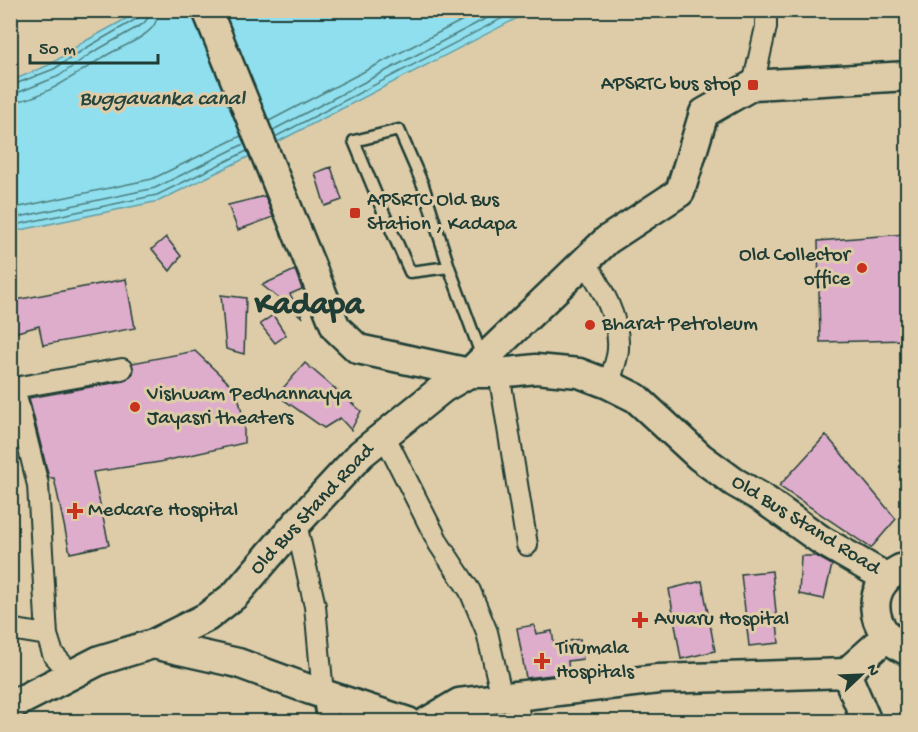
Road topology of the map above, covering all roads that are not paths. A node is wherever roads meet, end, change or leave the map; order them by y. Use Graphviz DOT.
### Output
graph roads {
  1 [pos="207,10"];
  2 [pos="766,10"];
  3 [pos="908,76"];
  4 [pos="753,85"];
  5 [pos="585,261"];
  6 [pos="449,267"];
  7 [pos="122,369"];
  8 [pos="484,369"];
  9 [pos="609,384"];
  10 [pos="12,388"];
  11 [pos="384,435"];
  12 [pos="296,524"];
  13 [pos="527,545"];
  14 [pos="897,572"];
  15 [pos="10,629"];
  16 [pos="46,634"];
  17 [pos="153,644"];
  18 [pos="897,644"];
  19 [pos="846,674"];
  20 [pos="72,675"];
  21 [pos="323,694"];
  22 [pos="512,705"];
  23 [pos="10,706"];
  24 [pos="328,722"];
  25 [pos="408,722"];
  26 [pos="427,722"];
  27 [pos="867,722"];
  1 -- 8 [label="main road"];
  2 -- 4 [label="street"];
  3 -- 4 [label="main road"];
  4 -- 5 [label="main road"];
  5 -- 8 [label="main road"];
  5 -- 9 [label="street"];
  6 -- 6 [label="lane"];
  6 -- 8 [label="lane"];
  7 -- 10 [label="street"];
  8 -- 9 [label="main road, Old Bus Stand Road"];
  8 -- 11 [label="main road, Old Bus Stand Road"];
  8 -- 13 [label="street"];
  9 -- 14 [label="main road, Old Bus Stand Road"];
  10 -- 16 [label="street"];
  11 -- 12 [label="main road, Old Bus Stand Road"];
  11 -- 22 [label="street"];
  12 -- 17 [label="main road, Old Bus Stand Road"];
  12 -- 21 [label="street"];
  14 -- 18 [label="main road"];
  15 -- 16 [label="street"];
  16 -- 20 [label="street"];
  17 -- 20 [label="main road, Old Bus Stand Road"];
  17 -- 21 [label="main road"];
  18 -- 19 [label="main road"];
  19 -- 22 [label="main road"];
  19 -- 27 [label="main road"];
  20 -- 23 [label="main road, Old Bus Stand Road"];
  21 -- 24 [label="street"];
  21 -- 25 [label="main road"];
  22 -- 26 [label="main road"];
}
